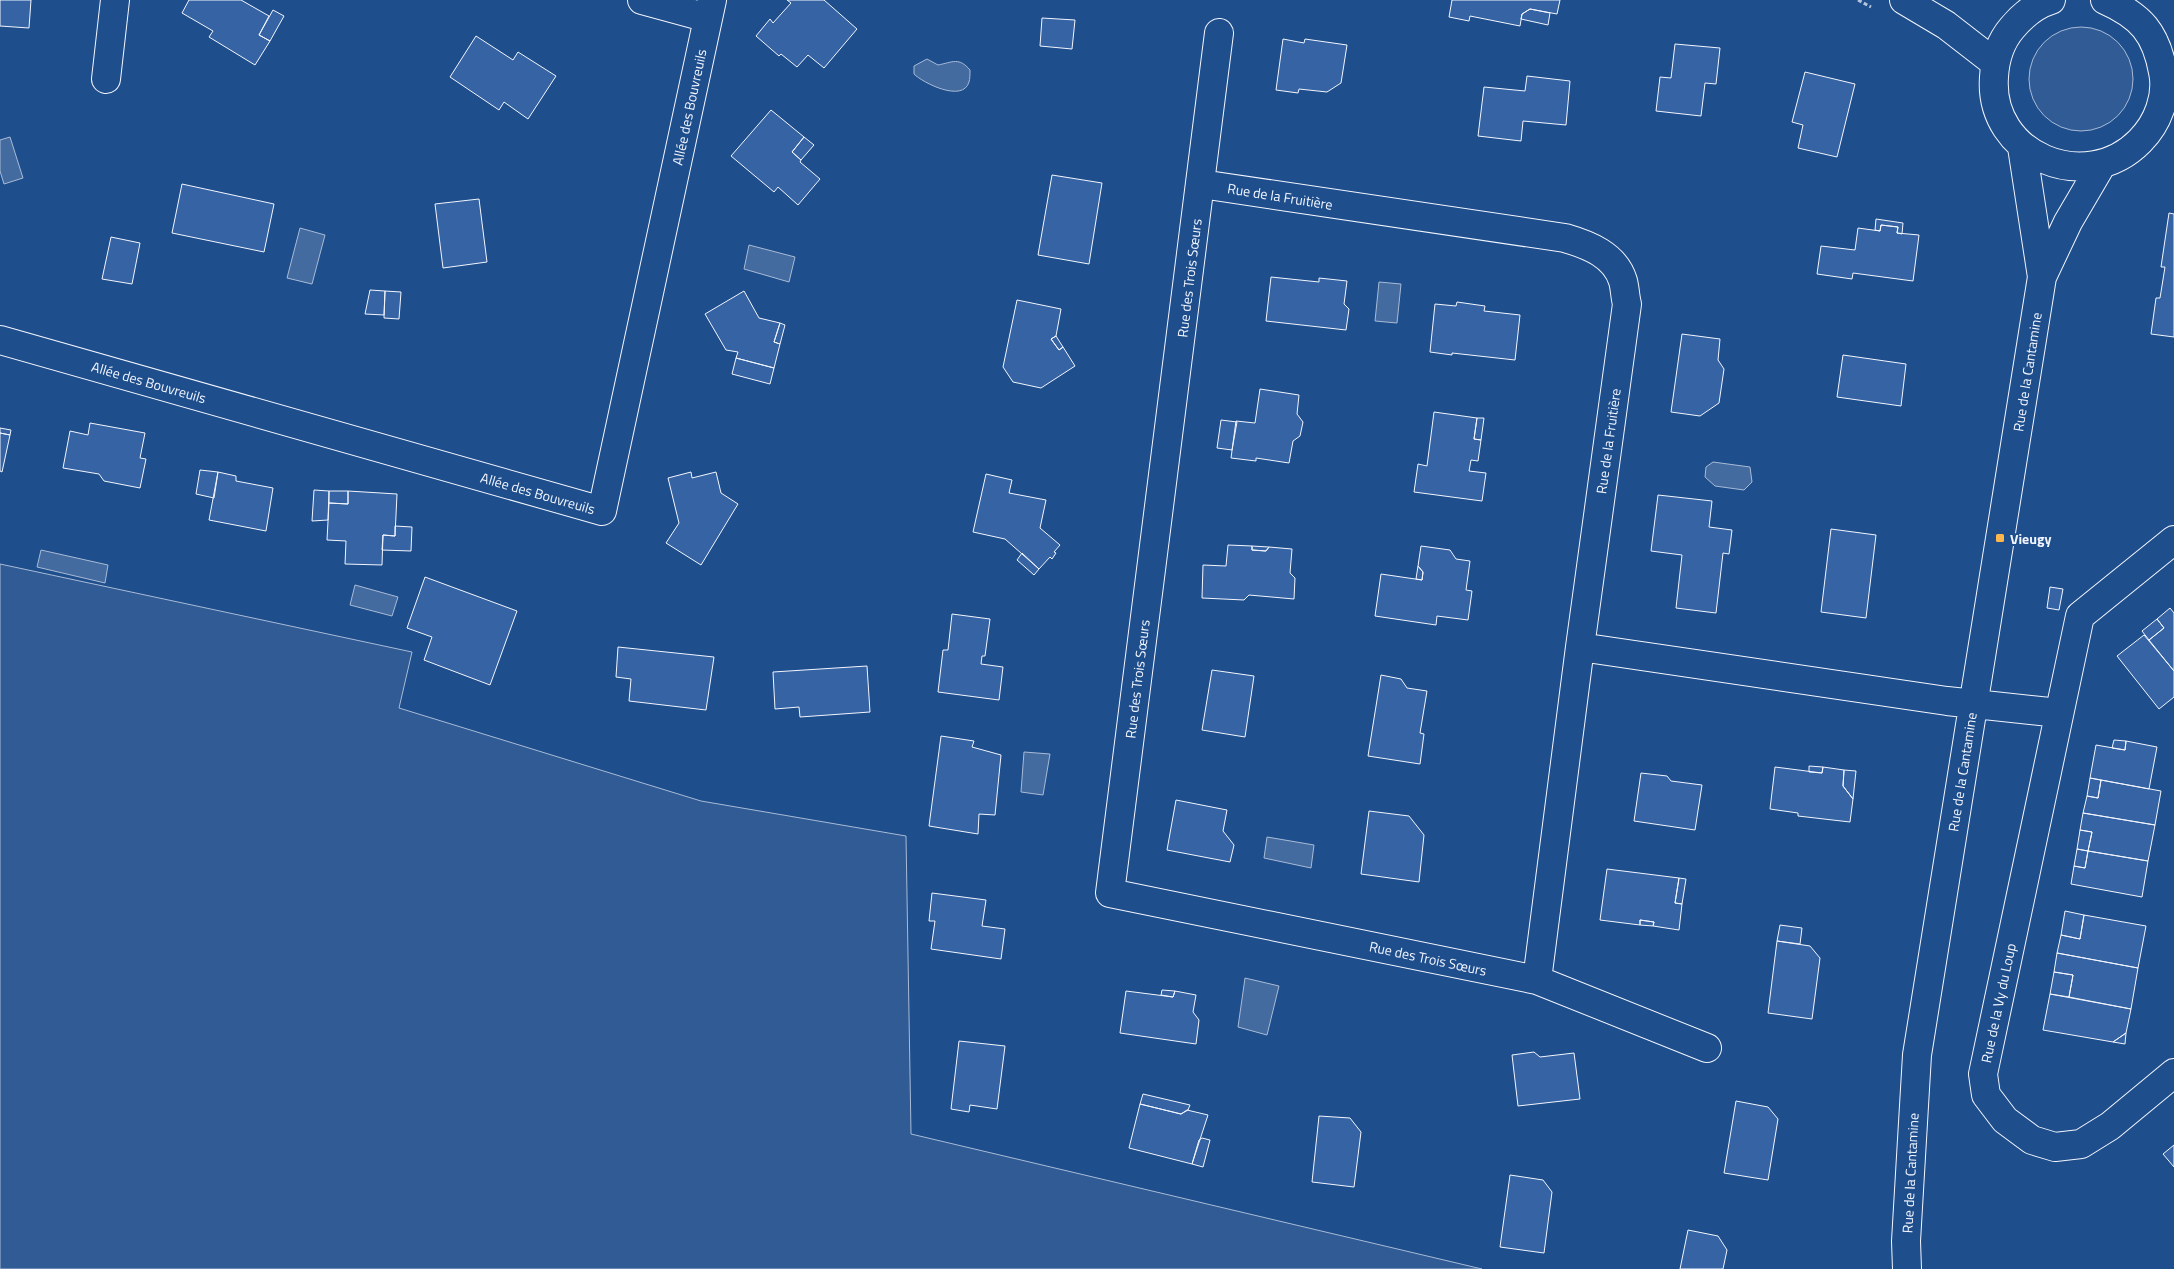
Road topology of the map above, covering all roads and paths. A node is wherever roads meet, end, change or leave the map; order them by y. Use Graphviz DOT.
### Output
graph roads {
  1 [pos="115,0"];
  2 [pos="642,0"];
  3 [pos="1904,0"];
  4 [pos="2105,0"];
  5 [pos="2045,1"];
  6 [pos="710,9"];
  7 [pos="2141,15"];
  8 [pos="1219,33"];
  9 [pos="2174,35"];
  10 [pos="1995,63"];
  11 [pos="106,80"];
  12 [pos="2167,108"];
  13 [pos="2022,147"];
  14 [pos="2102,164"];
  15 [pos="1201,184"];
  16 [pos="2042,277"];
  17 [pos="0,340"];
  18 [pos="2174,540"];
  19 [pos="1580,648"];
  20 [pos="1973,705"];
  21 [pos="2059,712"];
  22 [pos="1537,980"];
  23 [pos="1707,1048"];
  24 [pos="2174,1072"];
  25 [pos="1907,1269"];
  1 -- 11 [label="street"];
  2 -- 6 [label="street"];
  3 -- 10 [label="street"];
  4 -- 7 [label="street"];
  5 -- 10 [label="street"];
  6 -- 17 [label="street, Allée des Bouvreuils"];
  7 -- 9 [label="street"];
  7 -- 12 [label="street"];
  8 -- 15 [label="street, Rue des Trois Sœurs"];
  10 -- 13 [label="street"];
  12 -- 14 [label="street"];
  13 -- 14 [label="street"];
  13 -- 16 [label="street, Rue de la Cantamine"];
  14 -- 16 [label="street, Rue de la Cantamine"];
  15 -- 19 [label="street, Rue de la Fruitière"];
  15 -- 22 [label="street, Rue des Trois Sœurs"];
  16 -- 20 [label="street, Rue de la Cantamine"];
  18 -- 21 [label="street, Rue de la Vy du Loup"];
  19 -- 20 [label="street"];
  19 -- 22 [label="street"];
  20 -- 21 [label="street"];
  20 -- 25 [label="street, Rue de la Cantamine"];
  21 -- 24 [label="street, Rue de la Vy du Loup"];
  22 -- 23 [label="street, Rue des Trois Sœurs"];
}
